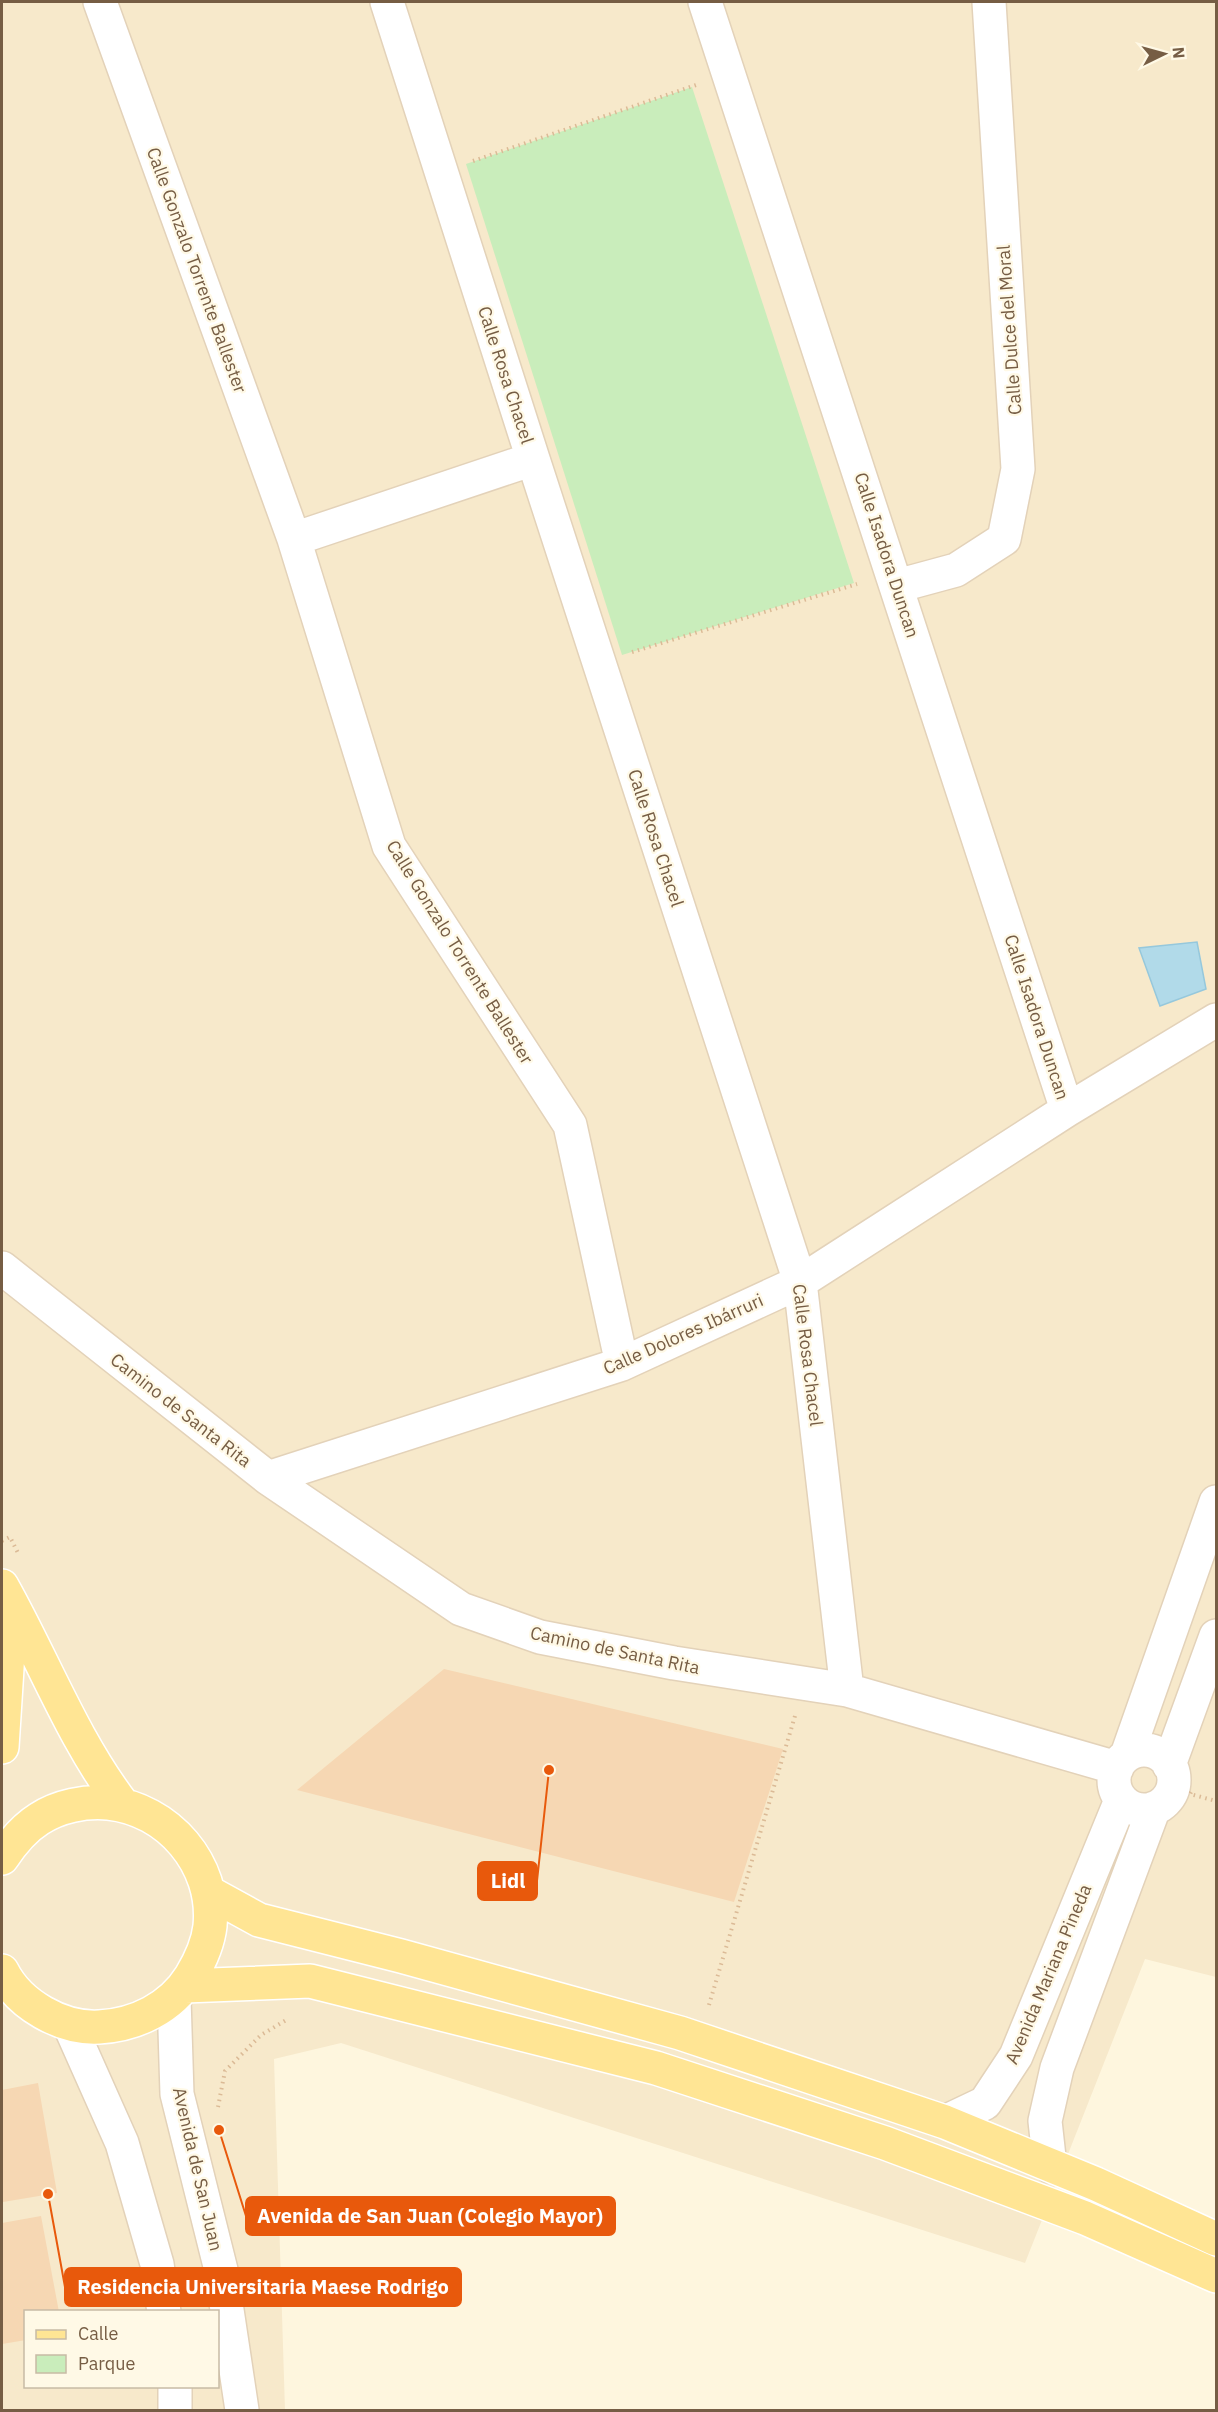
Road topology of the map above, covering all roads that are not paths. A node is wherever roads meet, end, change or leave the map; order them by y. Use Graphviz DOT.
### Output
graph roads {
  1 [pos="100,2"];
  2 [pos="387,2"];
  3 [pos="705,2"];
  4 [pos="989,2"];
  5 [pos="533,459"];
  6 [pos="294,539"];
  7 [pos="897,586"];
  8 [pos="1216,1020"];
  9 [pos="1067,1110"];
  10 [pos="2,1269"];
  11 [pos="800,1282"];
  12 [pos="622,1364"];
  13 [pos="268,1478"];
  14 [pos="1216,1502"];
  15 [pos="6,1595"];
  16 [pos="1216,1636"];
  17 [pos="847,1690"];
  18 [pos="2,1747"];
  19 [pos="1122,1761"];
  20 [pos="1169,1765"];
  21 [pos="1121,1800"];
  22 [pos="123,1805"];
  23 [pos="1154,1808"];
  24 [pos="2,1858"];
  25 [pos="208,1892"];
  26 [pos="2,1974"];
  27 [pos="179,1992"];
  28 [pos="69,2024"];
  29 [pos="945,2122"];
  30 [pos="1050,2166"];
  31 [pos="1216,2239"];
  32 [pos="1216,2276"];
  33 [pos="164,2310"];
  34 [pos="175,2388"];
  35 [pos="175,2410"];
  36 [pos="242,2410"];
  1 -- 6 [label="street, Calle Gonzalo Torrente Ballester"];
  2 -- 5 [label="street, Calle Rosa Chacel"];
  3 -- 7 [label="street, Calle Isadora Duncan"];
  4 -- 7 [label="street, Calle Dulce del Moral"];
  5 -- 6 [label="street"];
  5 -- 11 [label="street, Calle Rosa Chacel"];
  6 -- 12 [label="street, Calle Gonzalo Torrente Ballester"];
  7 -- 9 [label="street, Calle Isadora Duncan"];
  8 -- 9 [label="street, Calle Dolores Ibárruri"];
  9 -- 11 [label="street, Calle Dolores Ibárruri"];
  10 -- 13 [label="street, Camino de Santa Rita"];
  11 -- 12 [label="street, Calle Dolores Ibárruri"];
  11 -- 17 [label="street, Calle Rosa Chacel"];
  12 -- 13 [label="street, Calle Dolores Ibárruri"];
  13 -- 17 [label="street, Camino de Santa Rita"];
  14 -- 19 [label="street"];
  15 -- 18 [label="main road"];
  15 -- 22 [label="main road"];
  16 -- 20 [label="street"];
  17 -- 19 [label="street, Camino de Santa Rita"];
  19 -- 20 [label="street"];
  19 -- 21 [label="street"];
  20 -- 23 [label="street"];
  21 -- 23 [label="street"];
  21 -- 29 [label="street, Avenida Mariana Pineda"];
  22 -- 24 [label="main road"];
  22 -- 25 [label="main road"];
  23 -- 30 [label="street, Avenida Mariana Pineda"];
  25 -- 27 [label="main road"];
  25 -- 29 [label="main road"];
  26 -- 28 [label="main road"];
  27 -- 28 [label="main road"];
  27 -- 32 [label="main road"];
  27 -- 36 [label="street, Avenida de San Juan"];
  28 -- 33 [label="street"];
  29 -- 30 [label="main road"];
  30 -- 31 [label="main road"];
  34 -- 35 [label="street"];
}
